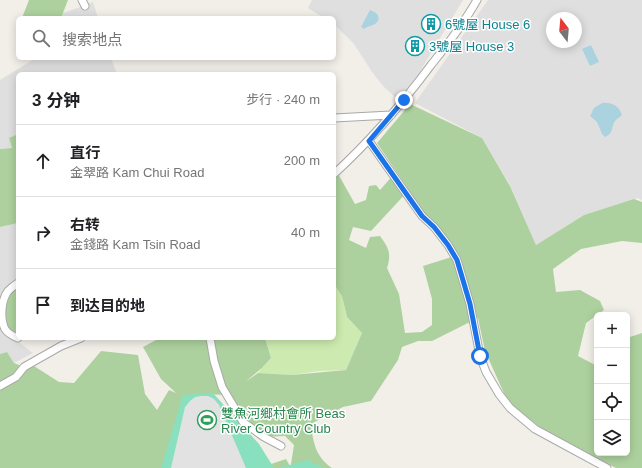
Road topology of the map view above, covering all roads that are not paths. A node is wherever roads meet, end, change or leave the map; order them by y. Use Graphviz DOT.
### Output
graph roads {
  1 [pos="477,0"];
  2 [pos="391,115"];
  3 [pos="336,118"];
  4 [pos="369,141"];
  5 [pos="336,172"];
  6 [pos="16,285"];
  7 [pos="16,337"];
  8 [pos="76,340"];
  9 [pos="210,340"];
  10 [pos="0,386"];
  11 [pos="281,446"];
  12 [pos="607,468"];
  1 -- 2 [label="street"];
  2 -- 3 [label="street"];
  2 -- 4 [label="street"];
  4 -- 5 [label="street"];
  4 -- 12 [label="street"];
  6 -- 7 [label="street"];
  8 -- 10 [label="street"];
  9 -- 11 [label="street"];
}
